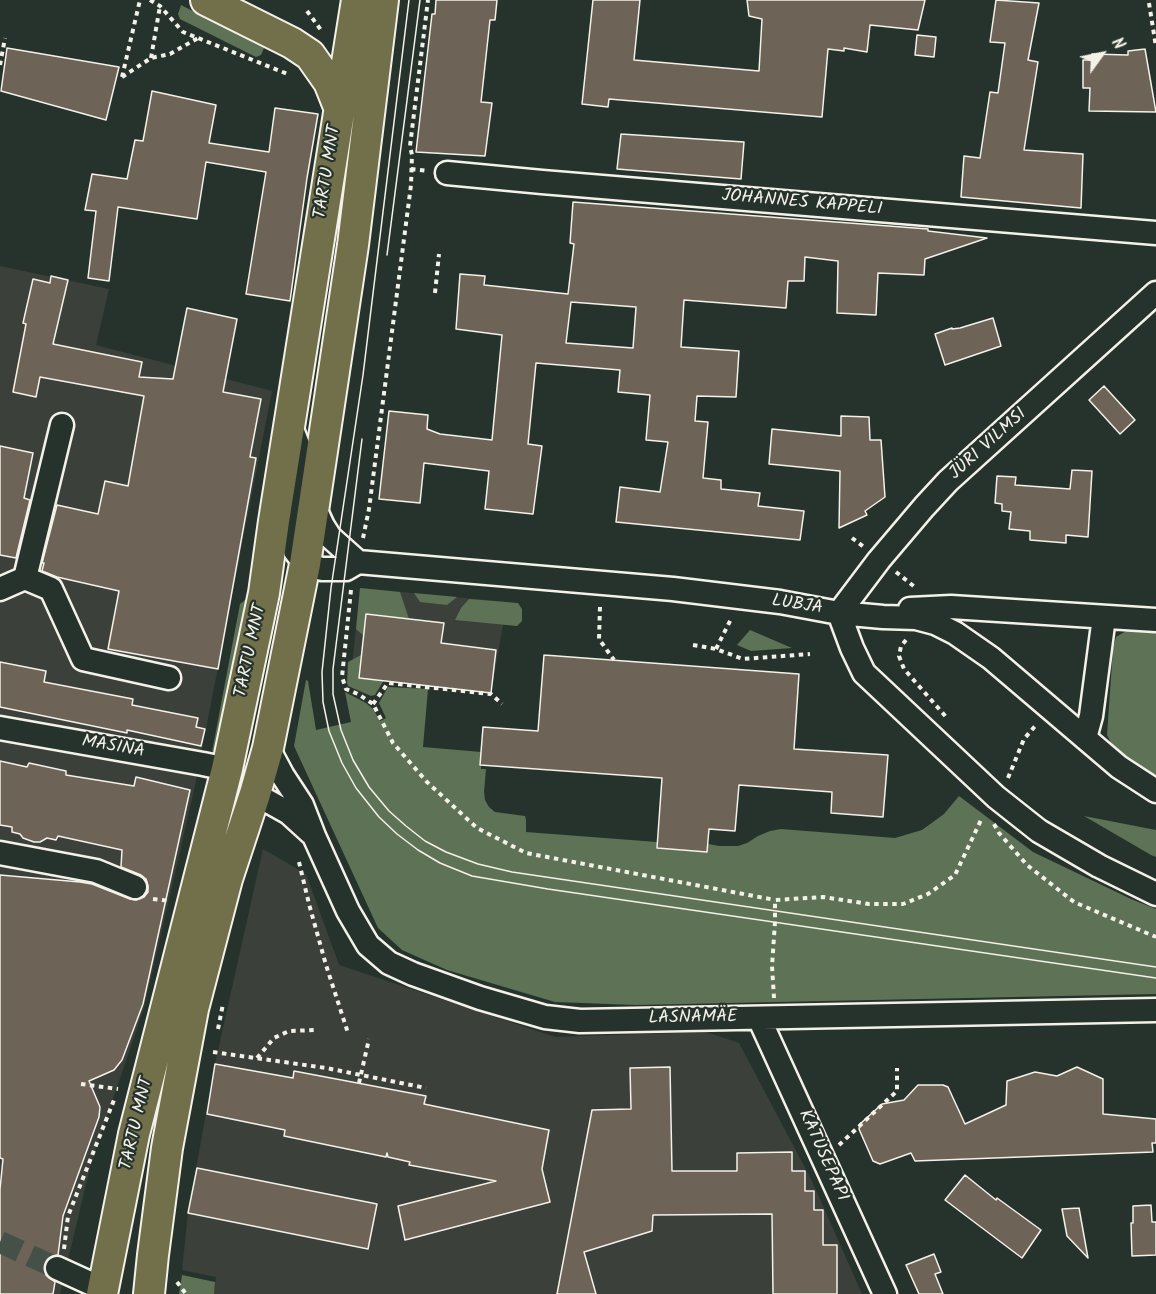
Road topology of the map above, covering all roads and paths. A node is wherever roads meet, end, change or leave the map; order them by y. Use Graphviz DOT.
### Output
graph roads {
  1 [pos="140,0"];
  2 [pos="150,0"];
  3 [pos="206,0"];
  4 [pos="383,0"];
  5 [pos="428,0"];
  6 [pos="1149,3"];
  7 [pos="160,6"];
  8 [pos="307,11"];
  9 [pos="346,13"];
  10 [pos="5,38"];
  11 [pos="199,38"];
  12 [pos="1156,47"];
  13 [pos="151,58"];
  14 [pos="0,65"];
  15 [pos="300,79"];
  16 [pos="339,107"];
  17 [pos="370,112"];
  18 [pos="447,173"];
  19 [pos="1156,233"];
  20 [pos="439,254"];
  21 [pos="435,293"];
  22 [pos="1156,293"];
  23 [pos="290,424"];
  24 [pos="62,425"];
  25 [pos="315,502"];
  26 [pos="852,538"];
  27 [pos="359,554"];
  28 [pos="879,560"];
  29 [pos="305,564"];
  30 [pos="25,578"];
  31 [pos="351,587"];
  32 [pos="0,589"];
  33 [pos="600,607"];
  34 [pos="839,613"];
  35 [pos="916,613"];
  36 [pos="1104,616"];
  37 [pos="730,620"];
  38 [pos="1156,620"];
  39 [pos="693,645"];
  40 [pos="716,649"];
  41 [pos="810,654"];
  42 [pos="614,660"];
  43 [pos="248,669"];
  44 [pos="169,678"];
  45 [pos="373,704"];
  46 [pos="502,704"];
  47 [pos="1052,710"];
  48 [pos="953,724"];
  49 [pos="0,728"];
  50 [pos="1085,738"];
  51 [pos="268,748"];
  52 [pos="226,770"];
  53 [pos="1000,775"];
  54 [pos="1156,791"];
  55 [pos="255,794"];
  56 [pos="990,818"];
  57 [pos="981,820"];
  58 [pos="314,836"];
  59 [pos="0,853"];
  60 [pos="300,866"];
  61 [pos="227,879"];
  62 [pos="144,893"];
  63 [pos="1156,894"];
  64 [pos="775,900"];
  65 [pos="173,902"];
  66 [pos="1156,937"];
  67 [pos="1156,1010"];
  68 [pos="767,1011"];
  69 [pos="316,1030"];
  70 [pos="348,1033"];
  71 [pos="369,1039"];
  72 [pos="213,1052"];
  73 [pos="257,1058"];
  74 [pos="897,1068"];
  75 [pos="360,1074"];
  76 [pos="359,1083"];
  77 [pos="81,1084"];
  78 [pos="426,1088"];
  79 [pos="118,1089"];
  80 [pos="823,1160"];
  81 [pos="57,1268"];
  82 [pos="103,1292"];
  83 [pos="149,1294"];
  84 [pos="885,1294"];
  1 -- 13 [label="path"];
  2 -- 7 [label="path"];
  3 -- 16 [label="main road"];
  4 -- 17 [label="main road, TARTU MNT"];
  5 -- 27 [label="path"];
  6 -- 12 [label="path"];
  7 -- 11 [label="path"];
  7 -- 13 [label="path"];
  8 -- 9 [label="path"];
  9 -- 16 [label="main road, TARTU MNT"];
  9 -- 17 [label="main road"];
  10 -- 14 [label="path"];
  11 -- 13 [label="path"];
  11 -- 15 [label="path"];
  16 -- 23 [label="main road, TARTU MNT"];
  17 -- 25 [label="main road, TARTU MNT"];
  18 -- 19 [label="street, JOHANNES KAPPELI"];
  20 -- 21 [label="path"];
  22 -- 28 [label="street, JÜRI VILMSI"];
  23 -- 29 [label="street"];
  23 -- 43 [label="main road, TARTU MNT"];
  24 -- 30 [label="street"];
  25 -- 27 [label="street"];
  25 -- 29 [label="main road, TARTU MNT"];
  26 -- 28 [label="path"];
  27 -- 29 [label="street, LUBJA"];
  27 -- 34 [label="street, LUBJA"];
  28 -- 34 [label="street, JÜRI VILMSI"];
  28 -- 35 [label="path"];
  29 -- 51 [label="main road, TARTU MNT"];
  30 -- 32 [label="street"];
  30 -- 44 [label="street"];
  31 -- 45 [label="path"];
  33 -- 42 [label="path"];
  34 -- 35 [label="street"];
  34 -- 63 [label="street, LUBJA"];
  35 -- 36 [label="street"];
  35 -- 47 [label="street"];
  35 -- 48 [label="path"];
  36 -- 38 [label="street"];
  36 -- 50 [label="street"];
  37 -- 40 [label="path"];
  39 -- 40 [label="path"];
  40 -- 41 [label="path"];
  43 -- 52 [label="main road, TARTU MNT"];
  43 -- 55 [label="main road"];
  45 -- 46 [label="path"];
  45 -- 64 [label="path"];
  47 -- 50 [label="street"];
  47 -- 53 [label="path"];
  49 -- 52 [label="street, MASINA"];
  50 -- 54 [label="street"];
  51 -- 55 [label="main road, TARTU MNT"];
  51 -- 58 [label="street, LASNAMÄE"];
  52 -- 61 [label="main road"];
  52 -- 82 [label="main road, TARTU MNT"];
  55 -- 58 [label="street, LASNAMÄE"];
  55 -- 61 [label="main road, TARTU MNT"];
  56 -- 66 [label="path"];
  57 -- 64 [label="path"];
  58 -- 68 [label="street, LASNAMÄE"];
  59 -- 62 [label="street"];
  60 -- 70 [label="path"];
  61 -- 83 [label="main road, TARTU MNT"];
  62 -- 65 [label="path"];
  64 -- 68 [label="path"];
  67 -- 68 [label="street, LASNAMÄE"];
  68 -- 80 [label="street, KATUSEPAPI"];
  69 -- 73 [label="path"];
  71 -- 75 [label="path"];
  72 -- 73 [label="path"];
  73 -- 75 [label="path"];
  74 -- 80 [label="path"];
  75 -- 76 [label="path"];
  75 -- 78 [label="path"];
  77 -- 79 [label="path"];
  80 -- 84 [label="street, KATUSEPAPI"];
  81 -- 82 [label="street"];
}
